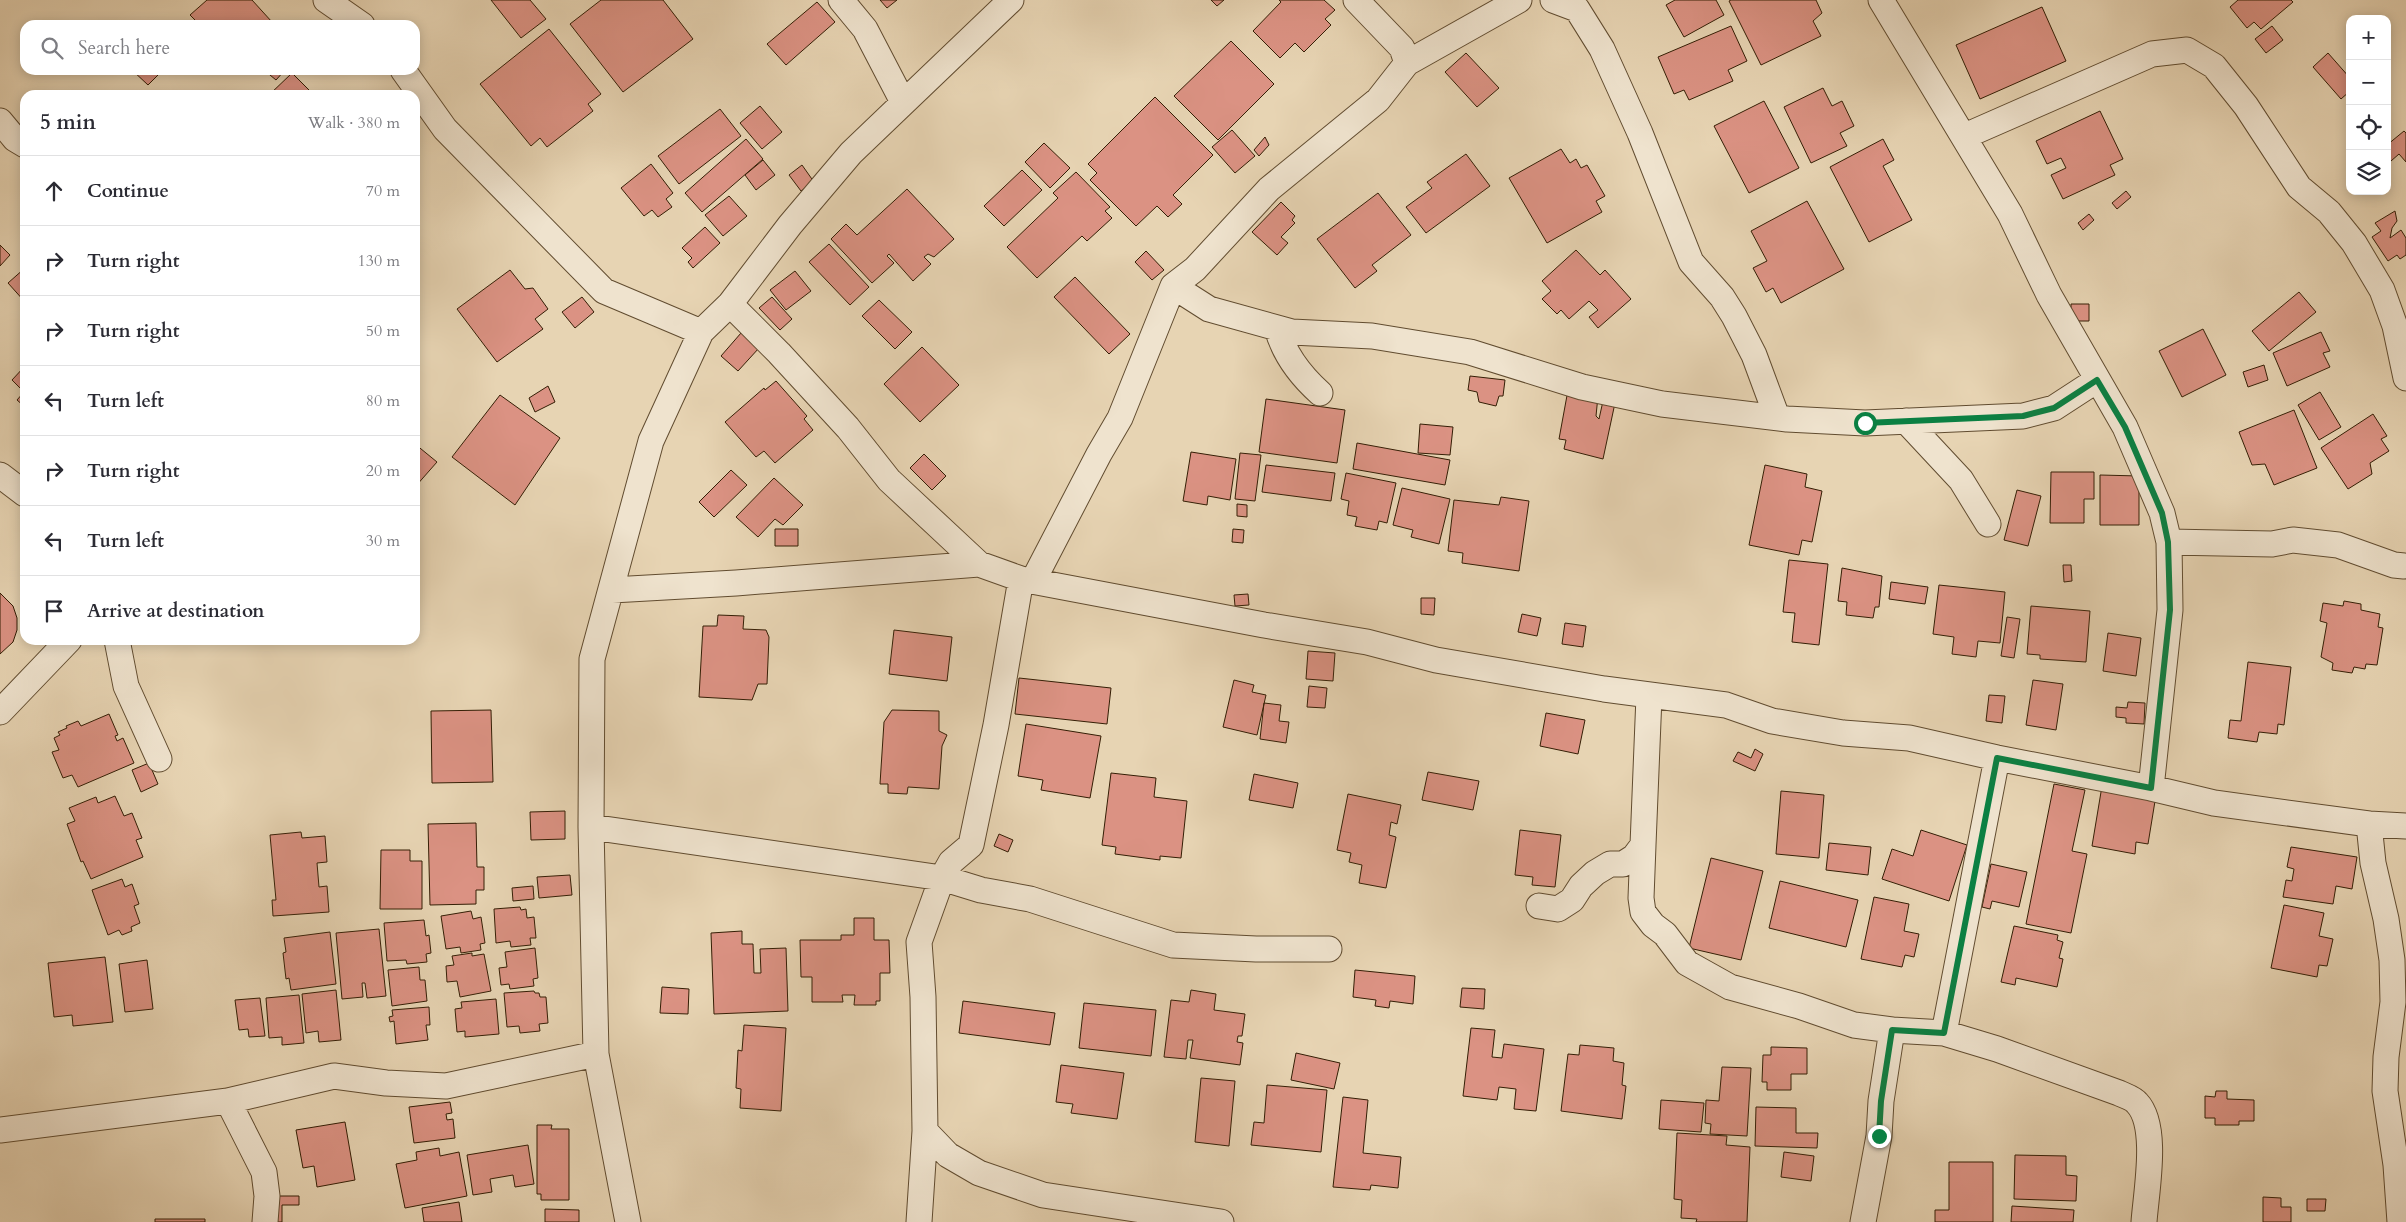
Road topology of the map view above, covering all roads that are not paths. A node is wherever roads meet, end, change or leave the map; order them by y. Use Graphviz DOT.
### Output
graph roads {
  1 [pos="326,0"];
  2 [pos="841,0"];
  3 [pos="1011,0"];
  4 [pos="1356,0"];
  5 [pos="1519,0"];
  6 [pos="1553,0"];
  7 [pos="1881,0"];
  8 [pos="355,20"];
  9 [pos="1407,63"];
  10 [pos="407,75"];
  11 [pos="418,90"];
  12 [pos="420,93"];
  13 [pos="903,102"];
  14 [pos="0,121"];
  15 [pos="1964,136"];
  16 [pos="20,142"];
  17 [pos="1173,286"];
  18 [pos="730,304"];
  19 [pos="1277,328"];
  20 [pos="701,332"];
  21 [pos="2406,378"];
  22 [pos="2097,380"];
  23 [pos="1320,393"];
  24 [pos="1777,417"];
  25 [pos="1906,421"];
  26 [pos="0,474"];
  27 [pos="20,490"];
  28 [pos="1988,524"];
  29 [pos="2168,542"];
  30 [pos="979,564"];
  31 [pos="2404,566"];
  32 [pos="1027,580"];
  33 [pos="612,590"];
  34 [pos="64,645"];
  35 [pos="118,645"];
  36 [pos="1649,696"];
  37 [pos="0,712"];
  38 [pos="1997,758"];
  39 [pos="159,760"];
  40 [pos="2151,788"];
  41 [pos="2369,824"];
  42 [pos="2406,826"];
  43 [pos="591,827"];
  44 [pos="1643,845"];
  45 [pos="942,878"];
  46 [pos="1539,906"];
  47 [pos="1329,949"];
  48 [pos="1892,1030"];
  49 [pos="1944,1033"];
  50 [pos="596,1054"];
  51 [pos="228,1101"];
  52 [pos="0,1130"];
  53 [pos="925,1131"];
  54 [pos="1128,1214"];
  55 [pos="265,1222"];
  56 [pos="628,1222"];
  57 [pos="919,1222"];
  58 [pos="1221,1222"];
  59 [pos="1863,1222"];
  60 [pos="2144,1222"];
  61 [pos="2400,1222"];
  1 -- 8 [label="street"];
  2 -- 13 [label="street"];
  3 -- 13 [label="street"];
  4 -- 9 [label="street"];
  5 -- 9 [label="street"];
  6 -- 24 [label="street"];
  7 -- 15 [label="street"];
  9 -- 17 [label="street"];
  10 -- 11 [label="street"];
  12 -- 20 [label="street"];
  13 -- 18 [label="street"];
  14 -- 16 [label="street"];
  15 -- 21 [label="street"];
  15 -- 22 [label="street"];
  17 -- 19 [label="street"];
  17 -- 32 [label="street"];
  18 -- 20 [label="street"];
  18 -- 30 [label="street"];
  19 -- 23 [label="street"];
  19 -- 24 [label="street"];
  20 -- 33 [label="street"];
  22 -- 25 [label="street"];
  22 -- 29 [label="street"];
  24 -- 25 [label="street"];
  25 -- 28 [label="street"];
  26 -- 27 [label="street"];
  29 -- 31 [label="street"];
  29 -- 40 [label="street"];
  30 -- 32 [label="street"];
  30 -- 33 [label="street"];
  32 -- 36 [label="street"];
  32 -- 45 [label="street"];
  33 -- 43 [label="street"];
  34 -- 37 [label="street"];
  35 -- 39 [label="street"];
  36 -- 38 [label="street"];
  36 -- 44 [label="street"];
  38 -- 40 [label="street"];
  38 -- 49 [label="street"];
  40 -- 41 [label="street"];
  41 -- 42 [label="street"];
  41 -- 61 [label="street"];
  43 -- 45 [label="street"];
  43 -- 50 [label="street"];
  44 -- 46 [label="street"];
  44 -- 48 [label="street"];
  45 -- 47 [label="street"];
  45 -- 53 [label="street"];
  48 -- 49 [label="street"];
  48 -- 59 [label="street"];
  49 -- 60 [label="street"];
  50 -- 51 [label="street"];
  50 -- 56 [label="street"];
  51 -- 52 [label="street"];
  51 -- 55 [label="street"];
  53 -- 54 [label="street"];
  53 -- 57 [label="street"];
  54 -- 58 [label="street"];
}
